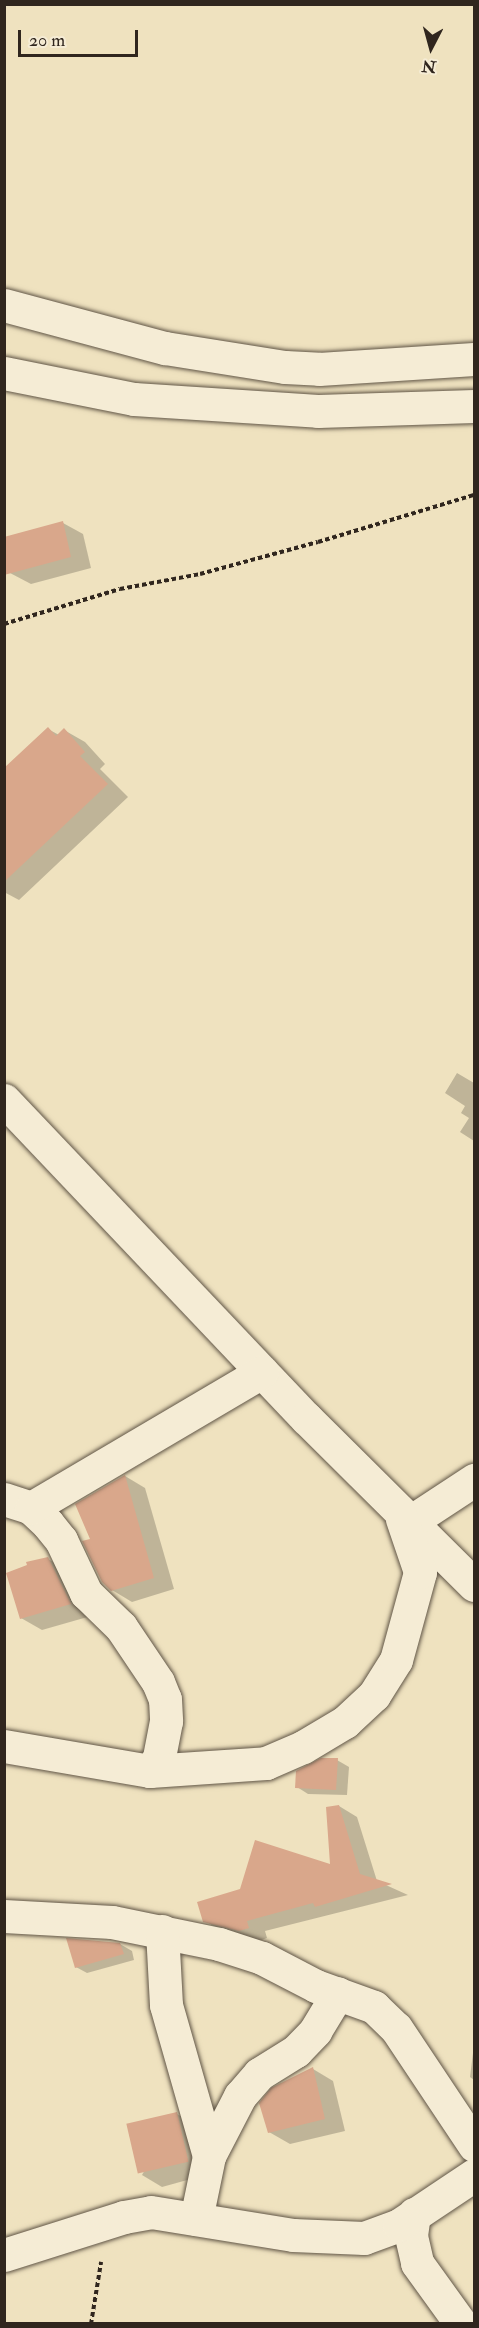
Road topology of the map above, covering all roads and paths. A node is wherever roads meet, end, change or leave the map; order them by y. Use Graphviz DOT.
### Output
graph roads {
  1 [pos="4,305"];
  2 [pos="474,359"];
  3 [pos="4,373"];
  4 [pos="474,406"];
  5 [pos="474,495"];
  6 [pos="4,624"];
  7 [pos="4,1100"];
  8 [pos="262,1372"];
  9 [pos="474,1480"];
  10 [pos="18,1503"];
  11 [pos="405,1517"];
  12 [pos="474,1585"];
  13 [pos="4,1746"];
  14 [pos="150,1771"];
  15 [pos="4,1916"];
  16 [pos="162,1931"];
  17 [pos="338,1993"];
  18 [pos="474,2145"];
  19 [pos="209,2157"];
  20 [pos="474,2175"];
  21 [pos="414,2214"];
  22 [pos="196,2219"];
  23 [pos="106,2223"];
  24 [pos="4,2255"];
  25 [pos="92,2324"];
  26 [pos="461,2324"];
  1 -- 2 [label="street"];
  3 -- 4 [label="street"];
  5 -- 6 [label="path"];
  7 -- 8 [label="street"];
  8 -- 10 [label="street"];
  8 -- 11 [label="street"];
  9 -- 11 [label="street"];
  10 -- 14 [label="street"];
  11 -- 12 [label="street"];
  11 -- 14 [label="street"];
  13 -- 14 [label="street"];
  15 -- 16 [label="street"];
  16 -- 17 [label="street"];
  16 -- 19 [label="street"];
  17 -- 18 [label="street"];
  17 -- 19 [label="street"];
  19 -- 22 [label="street"];
  20 -- 21 [label="street"];
  21 -- 22 [label="street"];
  21 -- 26 [label="street"];
  22 -- 23 [label="street"];
  23 -- 24 [label="street"];
  23 -- 25 [label="path"];
}
